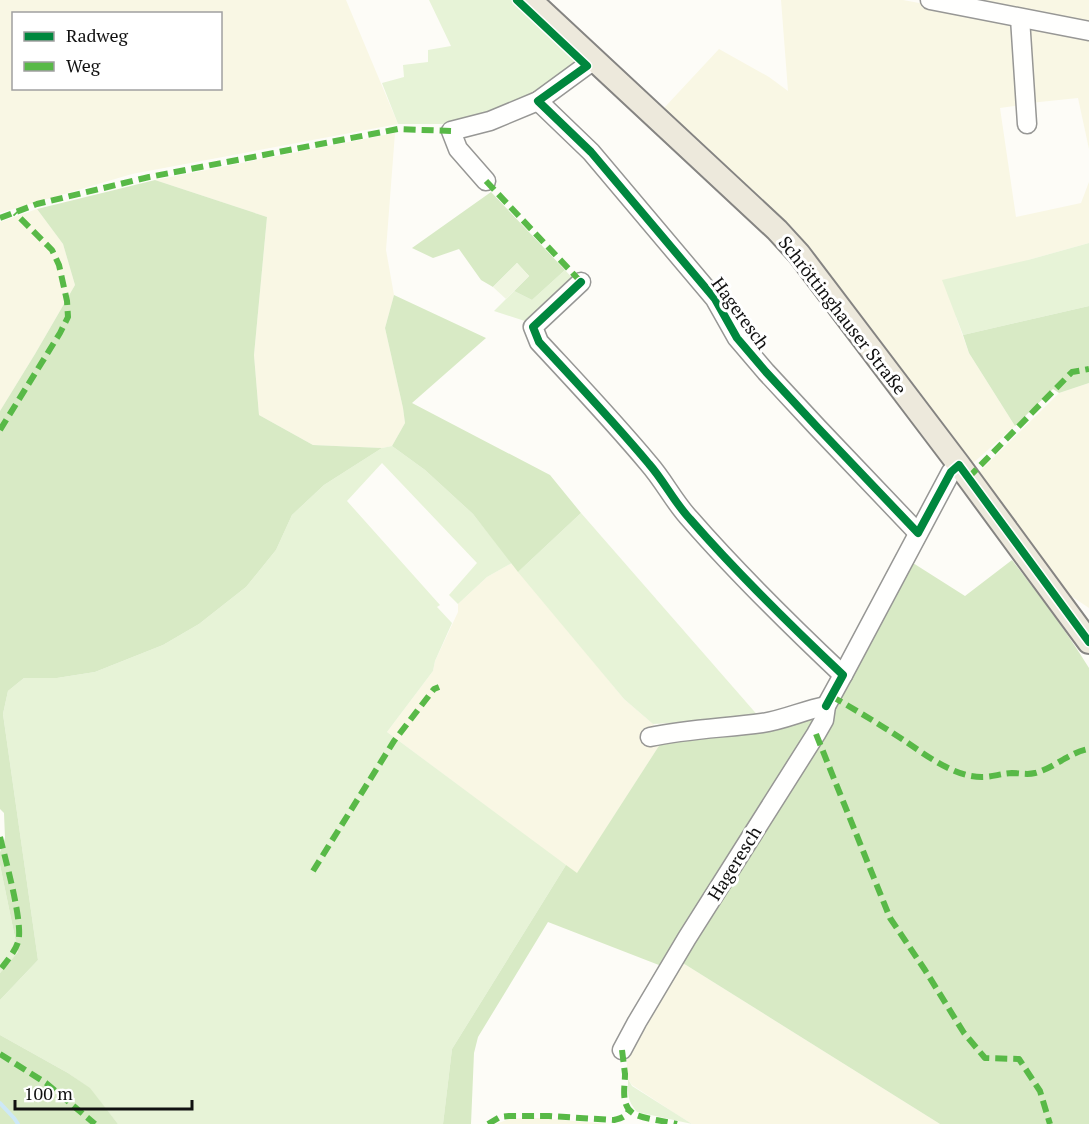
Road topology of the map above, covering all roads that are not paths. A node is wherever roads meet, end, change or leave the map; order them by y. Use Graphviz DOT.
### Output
graph roads {
  1 [pos="530,0"];
  2 [pos="930,0"];
  3 [pos="1020,18"];
  4 [pos="1089,31"];
  5 [pos="594,60"];
  6 [pos="538,101"];
  7 [pos="1027,124"];
  8 [pos="486,181"];
  9 [pos="581,282"];
  10 [pos="958,465"];
  11 [pos="918,533"];
  12 [pos="1089,642"];
  13 [pos="843,675"];
  14 [pos="826,706"];
  15 [pos="650,737"];
  16 [pos="622,1050"];
  1 -- 5 [label="main road, Schröttinghauser Straße"];
  2 -- 3 [label="street"];
  3 -- 4 [label="street"];
  3 -- 7 [label="street"];
  5 -- 6 [label="street"];
  5 -- 10 [label="main road, Schröttinghauser Straße"];
  6 -- 8 [label="street"];
  6 -- 11 [label="street, Hageresch"];
  9 -- 13 [label="street"];
  10 -- 11 [label="street, Hageresch"];
  10 -- 12 [label="main road, Schröttinghauser Straße"];
  11 -- 13 [label="street, Hageresch"];
  13 -- 14 [label="street, Hageresch"];
  14 -- 15 [label="street"];
  14 -- 16 [label="street, Hageresch"];
}
